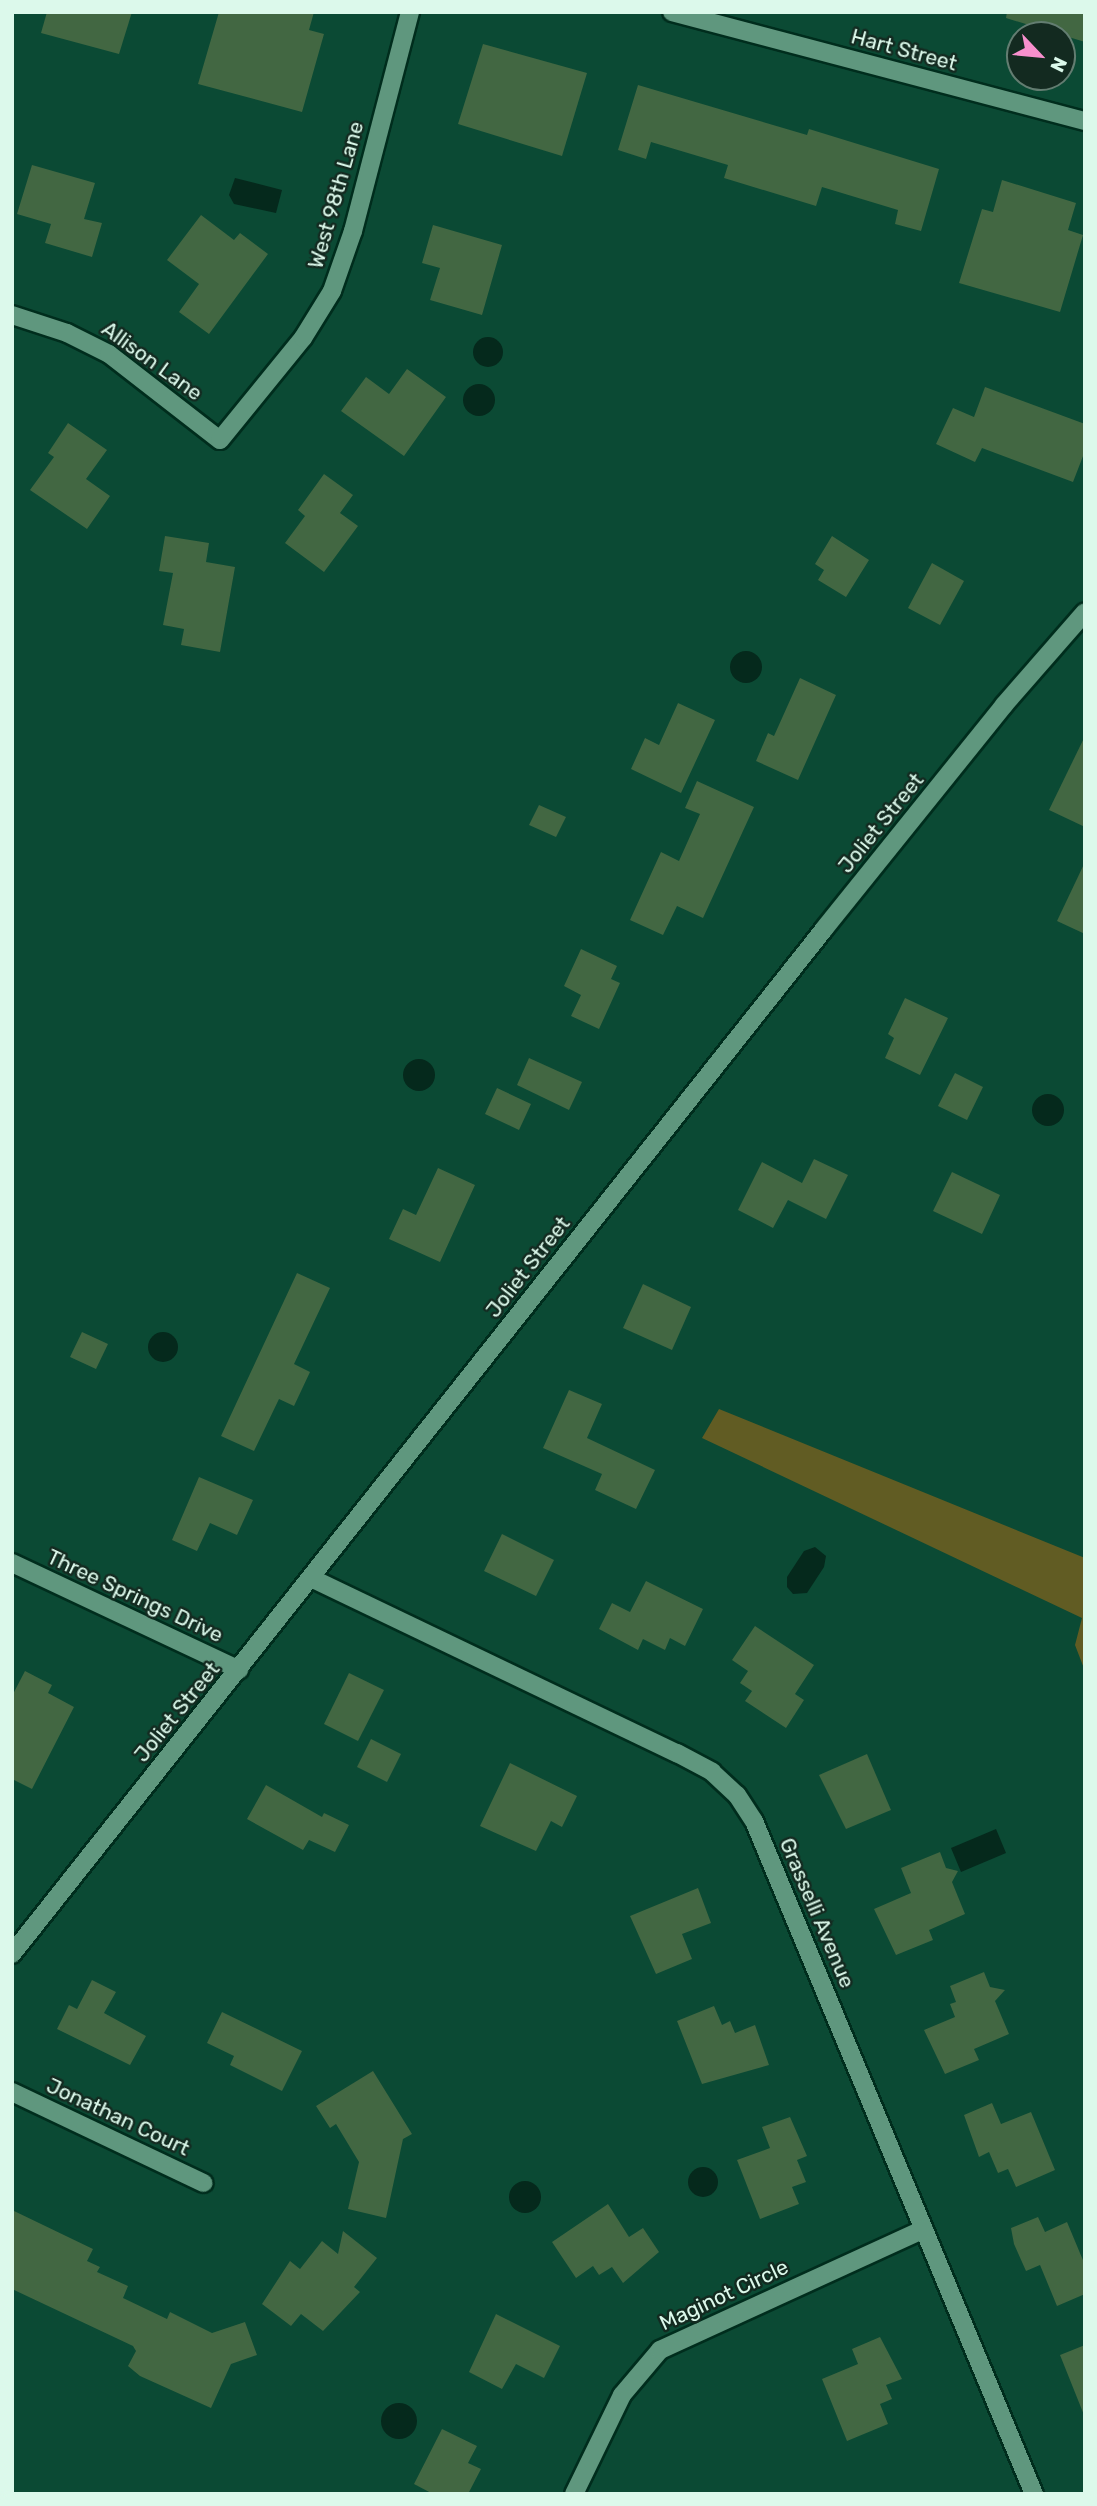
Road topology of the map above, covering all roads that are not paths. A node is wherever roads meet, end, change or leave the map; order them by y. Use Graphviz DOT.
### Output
graph roads {
  1 [pos="410,12"];
  2 [pos="672,12"];
  3 [pos="1085,121"];
  4 [pos="12,315"];
  5 [pos="220,440"];
  6 [pos="1085,612"];
  7 [pos="12,1563"];
  8 [pos="311,1578"];
  9 [pos="239,1670"];
  10 [pos="12,1954"];
  11 [pos="12,2092"];
  12 [pos="204,2183"];
  13 [pos="924,2229"];
  14 [pos="574,2494"];
  15 [pos="1034,2494"];
  1 -- 5 [label="street, West 98th Lane"];
  2 -- 3 [label="street, Hart Street"];
  4 -- 5 [label="street, Allison Lane"];
  6 -- 8 [label="street, Joliet Street"];
  7 -- 9 [label="street, Three Springs Drive"];
  8 -- 9 [label="street, Joliet Street"];
  8 -- 13 [label="street, Grasselli Avenue"];
  9 -- 10 [label="street, Joliet Street"];
  11 -- 12 [label="street, Jonathan Court"];
  13 -- 14 [label="street, Maginot Circle"];
  13 -- 15 [label="street, Grasselli Avenue"];
}
